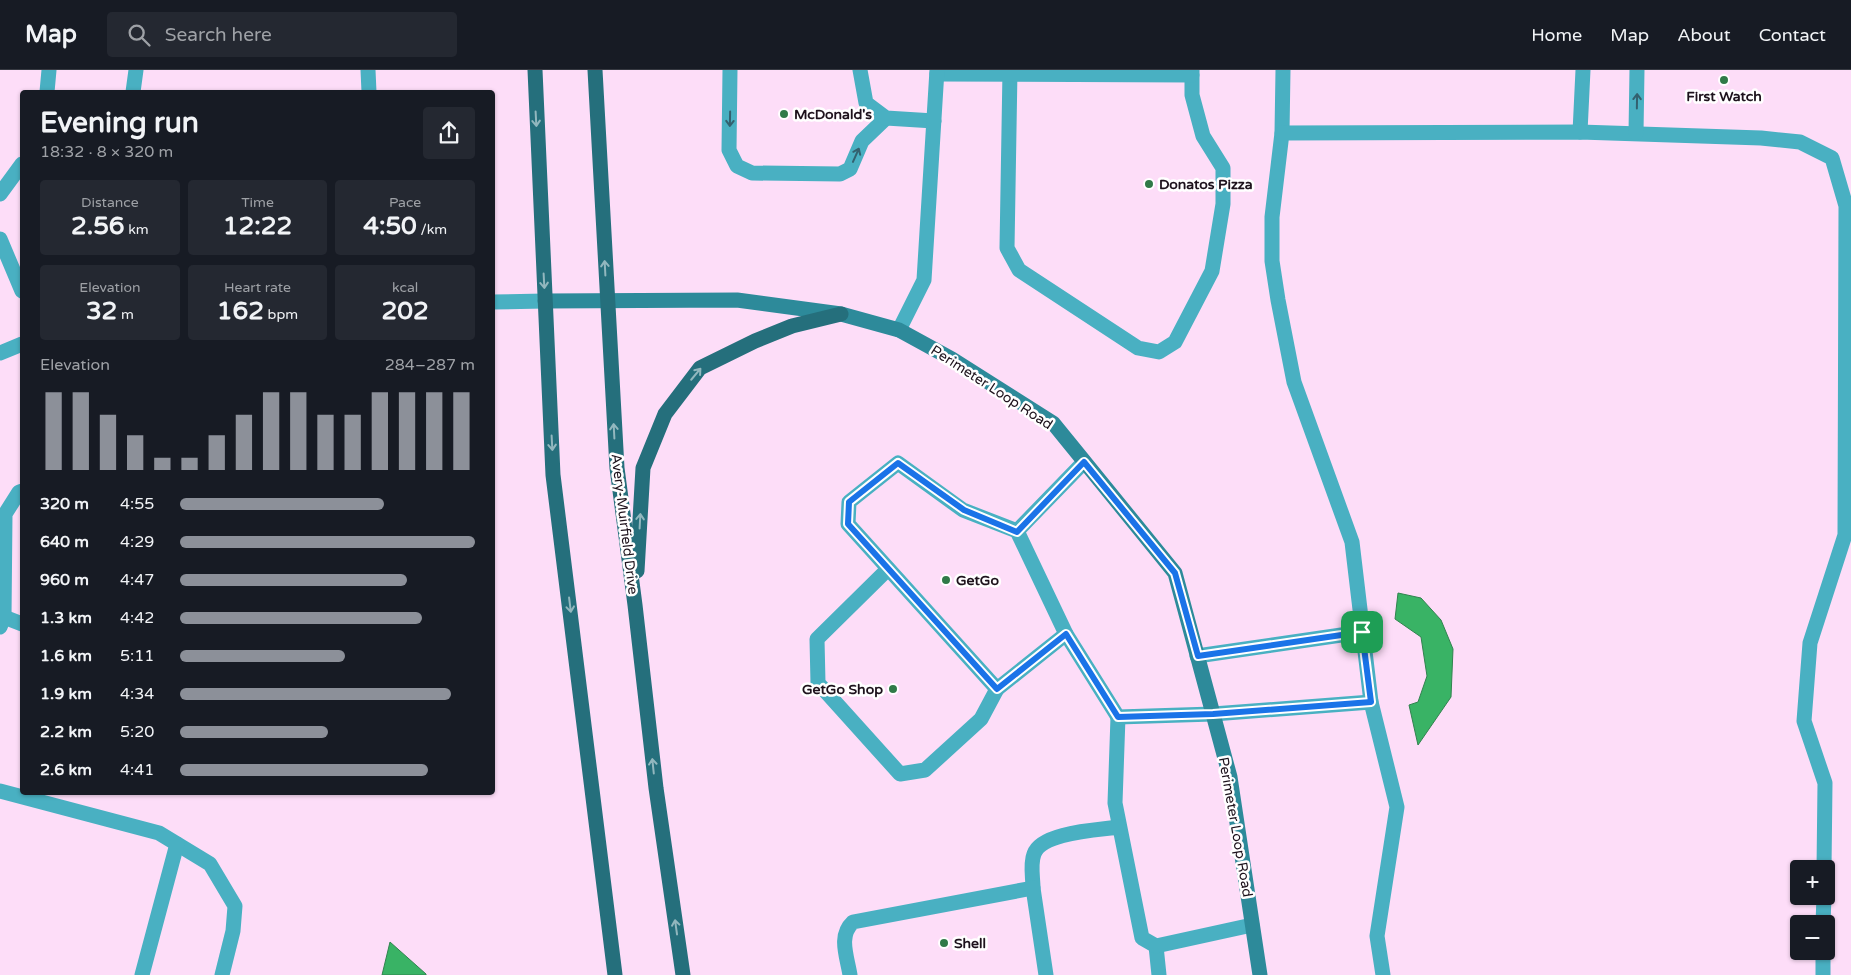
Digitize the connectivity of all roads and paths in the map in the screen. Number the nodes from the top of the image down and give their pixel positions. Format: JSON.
{"nodes":[{"id":1,"x":49,"y":70,"type":"edge"},
{"id":2,"x":136,"y":70,"type":"edge"},
{"id":3,"x":368,"y":70,"type":"edge"},
{"id":4,"x":534,"y":70,"type":"edge"},
{"id":5,"x":595,"y":70,"type":"edge"},
{"id":6,"x":730,"y":70,"type":"edge"},
{"id":7,"x":860,"y":70,"type":"edge"},
{"id":8,"x":1283,"y":70,"type":"edge"},
{"id":9,"x":1583,"y":70,"type":"edge"},
{"id":10,"x":1637,"y":70,"type":"edge"},
{"id":11,"x":937,"y":72,"type":"edge"},
{"id":12,"x":1009,"y":72,"type":"edge"},
{"id":13,"x":1192,"y":72,"type":"edge"},
{"id":14,"x":47,"y":90,"type":"edge"},
{"id":15,"x":133,"y":90,"type":"edge"},
{"id":16,"x":369,"y":90,"type":"edge"},
{"id":17,"x":886,"y":118,"type":"junction"},
{"id":18,"x":934,"y":121,"type":"junction"},
{"id":19,"x":1580,"y":132,"type":"junction"},
{"id":20,"x":1636,"y":132,"type":"junction"},
{"id":21,"x":1282,"y":133,"type":"junction"},
{"id":22,"x":20,"y":167,"type":"edge"},
{"id":23,"x":0,"y":194,"type":"edge"},
{"id":24,"x":0,"y":239,"type":"edge"},
{"id":25,"x":20,"y":286,"type":"edge"},
{"id":26,"x":607,"y":300,"type":"junction"},
{"id":27,"x":545,"y":301,"type":"junction"},
{"id":28,"x":495,"y":302,"type":"edge"},
{"id":29,"x":841,"y":314,"type":"junction"},
{"id":30,"x":898,"y":330,"type":"junction"},
{"id":31,"x":20,"y":345,"type":"edge"},
{"id":32,"x":0,"y":353,"type":"edge"},
{"id":33,"x":1084,"y":462,"type":"junction"},
{"id":34,"x":20,"y":492,"type":"edge"},
{"id":35,"x":1017,"y":532,"type":"junction"},
{"id":36,"x":888,"y":570,"type":"junction"},
{"id":37,"x":635,"y":605,"type":"junction"},
{"id":38,"x":2,"y":622,"type":"edge"},
{"id":39,"x":20,"y":624,"type":"edge"},
{"id":40,"x":1362,"y":632,"type":"junction"},
{"id":41,"x":1066,"y":634,"type":"junction"},
{"id":42,"x":1198,"y":656,"type":"junction"},
{"id":43,"x":997,"y":689,"type":"junction"},
{"id":44,"x":1371,"y":702,"type":"junction"},
{"id":45,"x":1213,"y":714,"type":"junction"},
{"id":46,"x":1118,"y":717,"type":"junction"},
{"id":47,"x":0,"y":791,"type":"edge"},
{"id":48,"x":1119,"y":827,"type":"junction"},
{"id":49,"x":177,"y":844,"type":"junction"},
{"id":50,"x":1824,"y":860,"type":"edge"},
{"id":51,"x":1033,"y":888,"type":"junction"},
{"id":52,"x":1252,"y":925,"type":"junction"},
{"id":53,"x":1156,"y":946,"type":"junction"},
{"id":54,"x":1823,"y":960,"type":"edge"},
{"id":55,"x":142,"y":975,"type":"edge"},
{"id":56,"x":222,"y":975,"type":"edge"},
{"id":57,"x":615,"y":975,"type":"edge"},
{"id":58,"x":683,"y":975,"type":"edge"},
{"id":59,"x":850,"y":975,"type":"edge"},
{"id":60,"x":1046,"y":975,"type":"edge"},
{"id":61,"x":1159,"y":975,"type":"edge"},
{"id":62,"x":1260,"y":975,"type":"edge"},
{"id":63,"x":1383,"y":975,"type":"edge"},
{"id":64,"x":1822,"y":975,"type":"edge"}],
"edges":[{"from":1,"to":14,"type":"street"},
{"from":2,"to":15,"type":"street"},
{"from":3,"to":16,"type":"street"},
{"from":4,"to":27,"type":"main road","one_way":true},
{"from":26,"to":5,"type":"main road","name":"Avery-Muirfield Drive","one_way":true},
{"from":6,"to":17,"type":"street","one_way":true},
{"from":7,"to":17,"type":"street"},
{"from":8,"to":21,"type":"street"},
{"from":9,"to":19,"type":"street"},
{"from":20,"to":10,"type":"street","one_way":true},
{"from":11,"to":12,"type":"street"},
{"from":11,"to":18,"type":"street"},
{"from":12,"to":13,"type":"street"},
{"from":12,"to":13,"type":"street"},
{"from":17,"to":18,"type":"street"},
{"from":18,"to":30,"type":"street"},
{"from":19,"to":20,"type":"street"},
{"from":19,"to":21,"type":"street"},
{"from":20,"to":50,"type":"street"},
{"from":21,"to":40,"type":"street"},
{"from":22,"to":23,"type":"street"},
{"from":24,"to":25,"type":"street"},
{"from":26,"to":27,"type":"street","name":"Perimeter Loop Road"},
{"from":26,"to":29,"type":"street","name":"Perimeter Loop Road"},
{"from":37,"to":26,"type":"main road","name":"Avery-Muirfield Drive","one_way":true},
{"from":27,"to":28,"type":"street"},
{"from":27,"to":57,"type":"main road","one_way":true},
{"from":29,"to":30,"type":"street","name":"Perimeter Loop Road"},
{"from":37,"to":29,"type":"main road","one_way":true},
{"from":30,"to":33,"type":"street","name":"Perimeter Loop Road"},
{"from":31,"to":32,"type":"street"},
{"from":33,"to":35,"type":"street"},
{"from":33,"to":42,"type":"street","name":"Perimeter Loop Road"},
{"from":34,"to":38,"type":"street"},
{"from":35,"to":36,"type":"street"},
{"from":35,"to":41,"type":"street"},
{"from":36,"to":43,"type":"street"},
{"from":36,"to":43,"type":"street"},
{"from":58,"to":37,"type":"main road","name":"Avery-Muirfield Drive","one_way":true},
{"from":38,"to":39,"type":"street"},
{"from":40,"to":42,"type":"street"},
{"from":40,"to":44,"type":"street"},
{"from":41,"to":43,"type":"street"},
{"from":41,"to":46,"type":"street"},
{"from":42,"to":45,"type":"street","name":"Perimeter Loop Road"},
{"from":44,"to":45,"type":"street"},
{"from":44,"to":63,"type":"street"},
{"from":45,"to":46,"type":"street"},
{"from":45,"to":52,"type":"street","name":"Perimeter Loop Road"},
{"from":46,"to":48,"type":"street"},
{"from":47,"to":49,"type":"street"},
{"from":48,"to":51,"type":"street"},
{"from":48,"to":53,"type":"street"},
{"from":49,"to":55,"type":"street"},
{"from":49,"to":56,"type":"street"},
{"from":51,"to":59,"type":"street"},
{"from":51,"to":60,"type":"street"},
{"from":52,"to":53,"type":"street"},
{"from":52,"to":62,"type":"street","name":"Perimeter Loop Road"},
{"from":53,"to":61,"type":"street"},
{"from":54,"to":64,"type":"street"}]}
